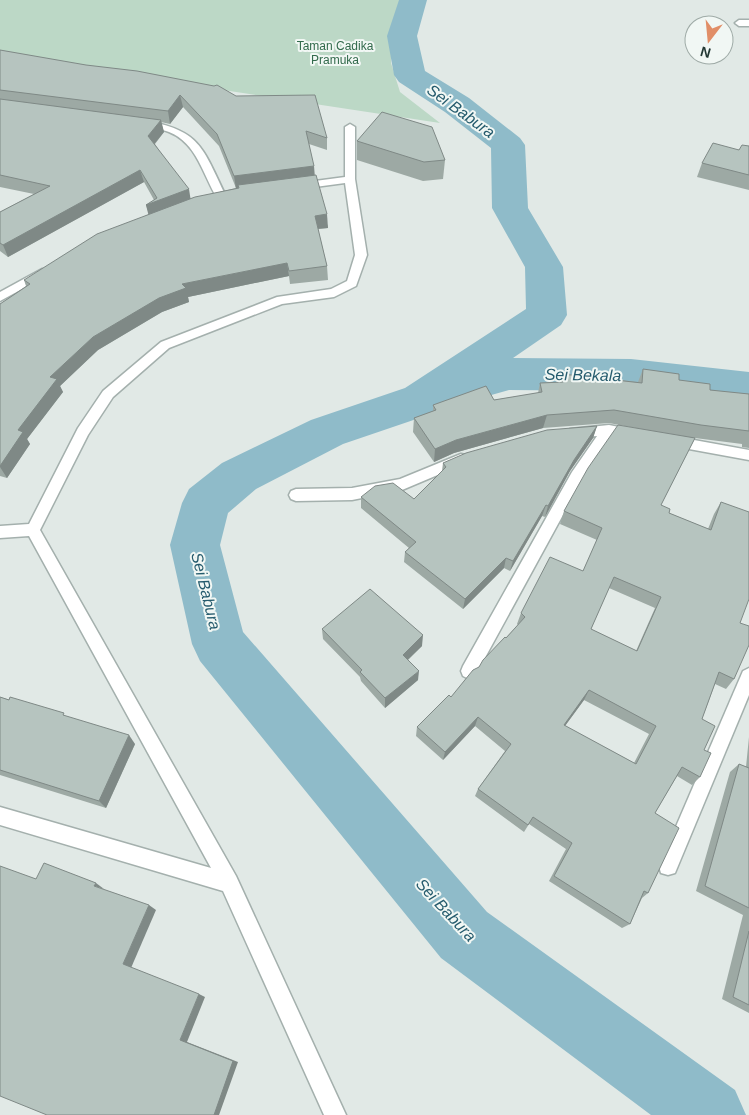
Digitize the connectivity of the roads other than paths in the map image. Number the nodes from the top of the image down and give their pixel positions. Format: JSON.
{"nodes":[{"id":1,"x":739,"y":23,"type":"dead end"},
{"id":2,"x":749,"y":23,"type":"edge"},
{"id":3,"x":132,"y":122,"type":"edge"},
{"id":4,"x":350,"y":128,"type":"dead end"},
{"id":5,"x":350,"y":179,"type":"junction"},
{"id":6,"x":290,"y":187,"type":"edge"},
{"id":7,"x":222,"y":196,"type":"edge"},
{"id":8,"x":53,"y":266,"type":"edge"},
{"id":9,"x":0,"y":297,"type":"edge"},
{"id":10,"x":609,"y":430,"type":"junction"},
{"id":11,"x":563,"y":434,"type":"edge"},
{"id":12,"x":479,"y":454,"type":"edge"},
{"id":13,"x":749,"y":455,"type":"edge"},
{"id":14,"x":296,"y":495,"type":"dead end"},
{"id":15,"x":33,"y":530,"type":"junction"},
{"id":16,"x":0,"y":532,"type":"edge"},
{"id":17,"x":469,"y":671,"type":"edge"},
{"id":18,"x":749,"y":676,"type":"edge"},
{"id":19,"x":0,"y":816,"type":"edge"},
{"id":20,"x":668,"y":866,"type":"edge"},
{"id":21,"x":229,"y":883,"type":"junction"},
{"id":22,"x":335,"y":1115,"type":"edge"}],
"edges":[{"from":1,"to":2,"type":"street"},
{"from":3,"to":7,"type":"street"},
{"from":4,"to":5,"type":"street"},
{"from":5,"to":6,"type":"street"},
{"from":5,"to":15,"type":"street"},
{"from":8,"to":9,"type":"street"},
{"from":10,"to":11,"type":"street"},
{"from":10,"to":13,"type":"street"},
{"from":10,"to":17,"type":"street"},
{"from":12,"to":14,"type":"street"},
{"from":15,"to":16,"type":"street"},
{"from":15,"to":21,"type":"street"},
{"from":18,"to":20,"type":"street"},
{"from":19,"to":21,"type":"street"},
{"from":21,"to":22,"type":"street"}]}
